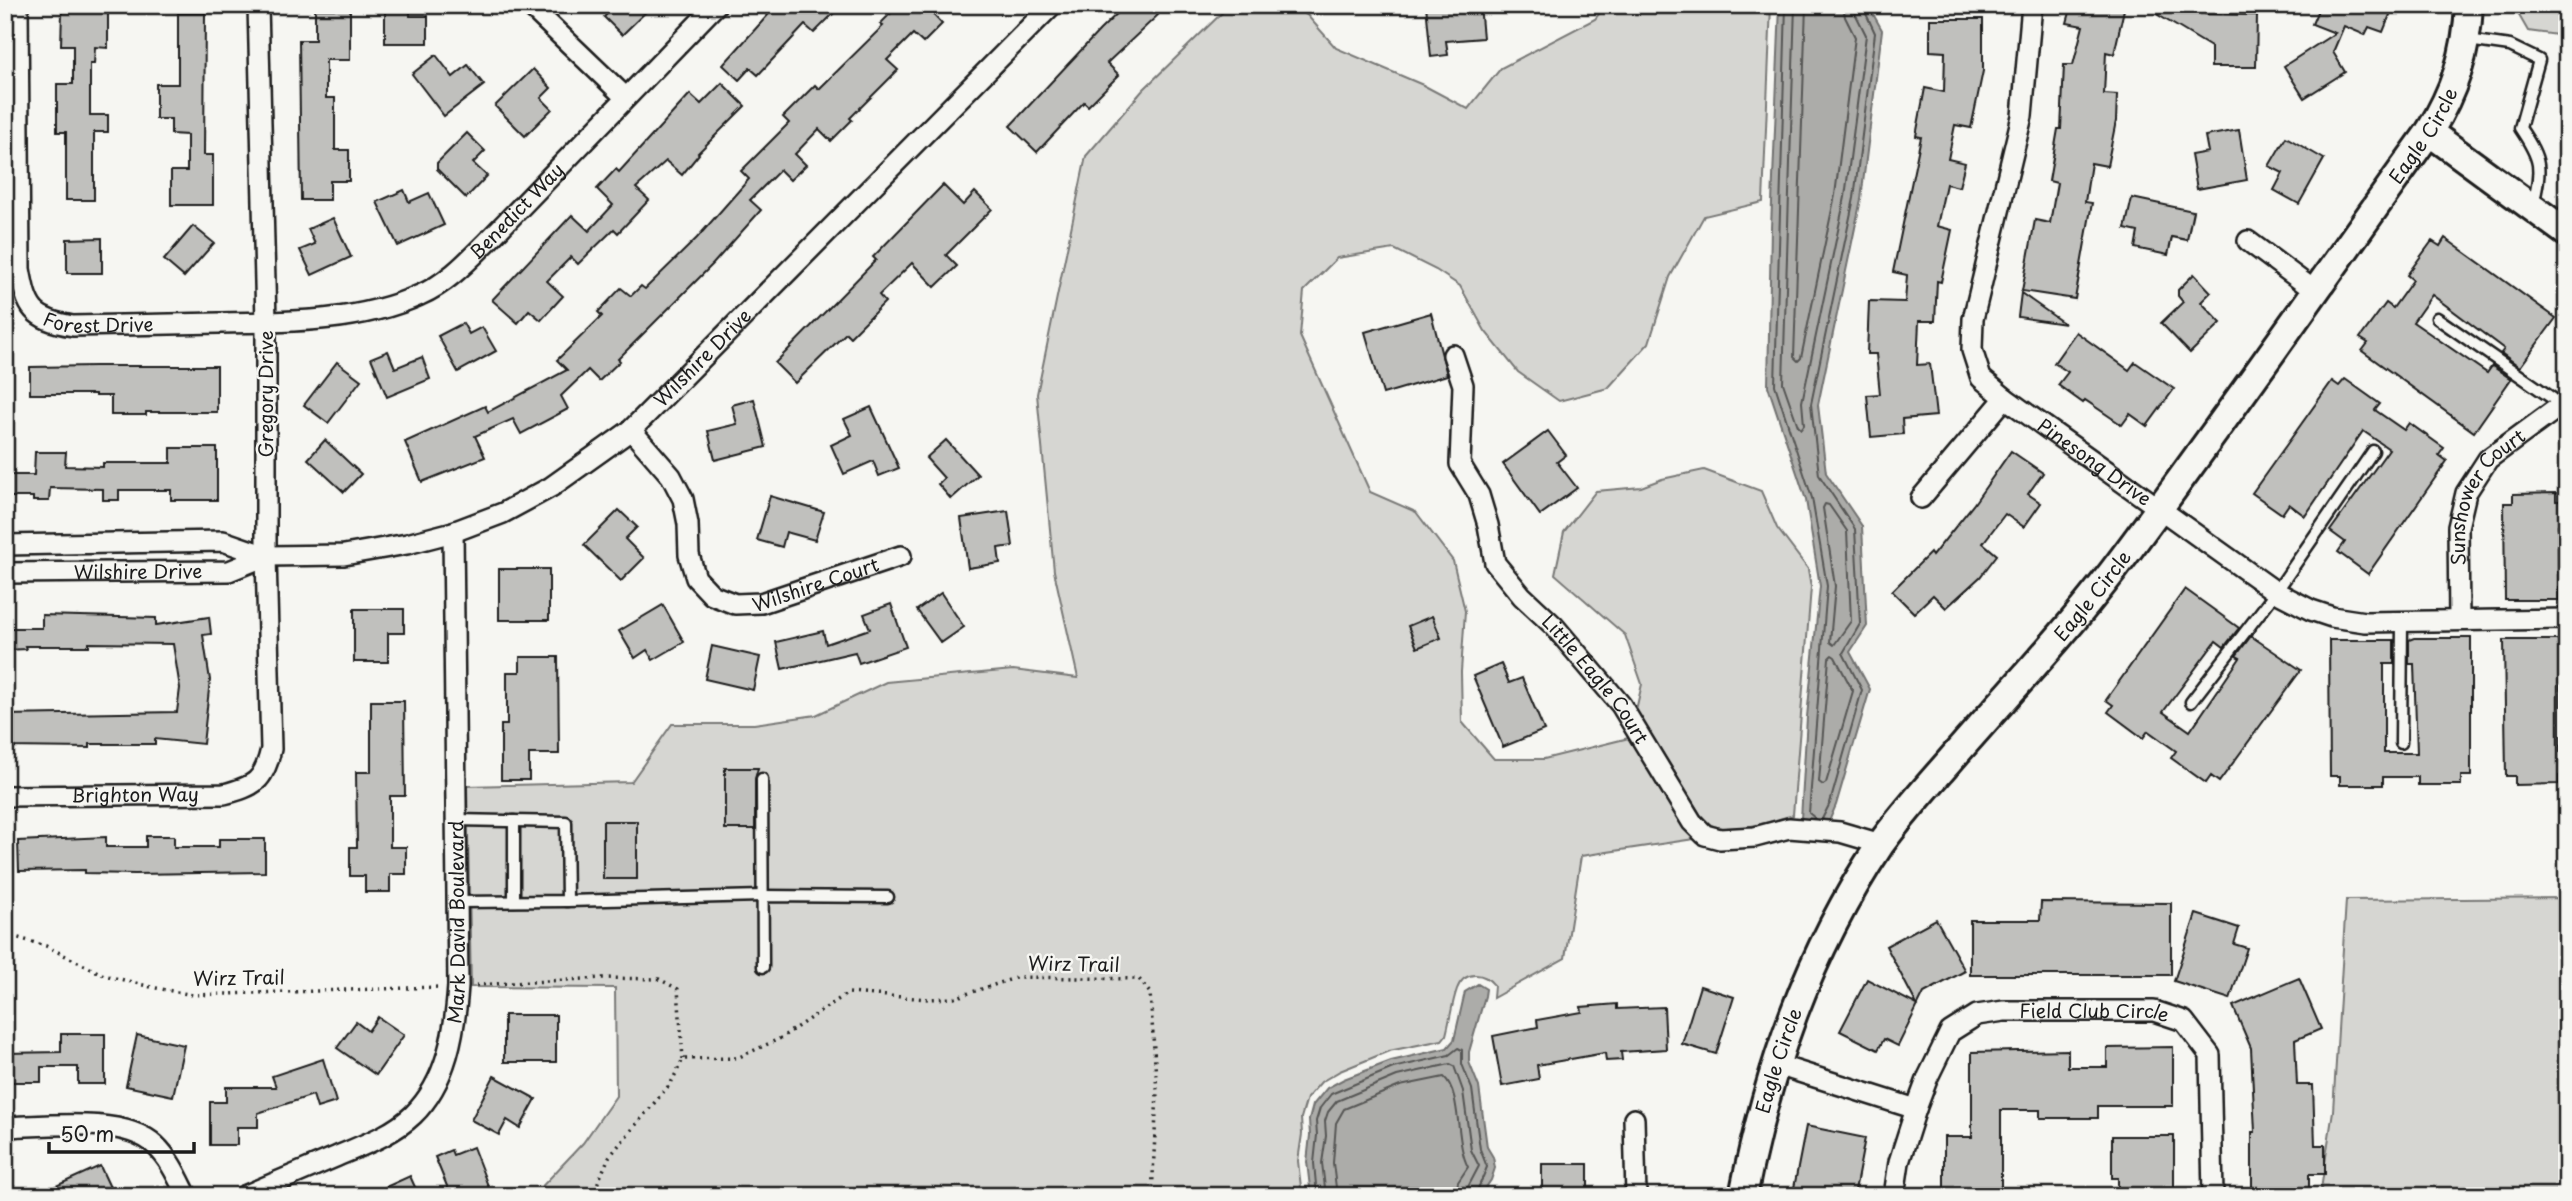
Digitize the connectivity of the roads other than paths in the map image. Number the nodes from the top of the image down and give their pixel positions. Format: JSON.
{"nodes":[{"id":1,"x":18,"y":5,"type":"edge"},
{"id":2,"x":258,"y":5,"type":"edge"},
{"id":3,"x":530,"y":5,"type":"edge"},
{"id":4,"x":716,"y":5,"type":"edge"},
{"id":5,"x":1052,"y":5,"type":"edge"},
{"id":6,"x":2032,"y":5,"type":"edge"},
{"id":7,"x":2469,"y":5,"type":"edge"},
{"id":8,"x":2466,"y":40,"type":"junction"},
{"id":9,"x":625,"y":97,"type":"junction"},
{"id":10,"x":2429,"y":132,"type":"junction"},
{"id":11,"x":2533,"y":207,"type":"junction"},
{"id":12,"x":2567,"y":233,"type":"edge"},
{"id":13,"x":2248,"y":240,"type":"dead end"},
{"id":14,"x":2315,"y":291,"type":"junction"},
{"id":15,"x":2437,"y":318,"type":"dead end"},
{"id":16,"x":265,"y":323,"type":"junction"},
{"id":17,"x":1453,"y":355,"type":"dead end"},
{"id":18,"x":2005,"y":398,"type":"junction"},
{"id":19,"x":2564,"y":403,"type":"edge"},
{"id":20,"x":631,"y":430,"type":"junction"},
{"id":21,"x":2373,"y":451,"type":"dead end"},
{"id":22,"x":1921,"y":498,"type":"dead end"},
{"id":23,"x":2158,"y":508,"type":"junction"},
{"id":24,"x":453,"y":532,"type":"junction"},
{"id":25,"x":5,"y":545,"type":"edge"},
{"id":26,"x":266,"y":556,"type":"junction"},
{"id":27,"x":901,"y":556,"type":"dead end"},
{"id":28,"x":5,"y":573,"type":"edge"},
{"id":29,"x":2276,"y":592,"type":"junction"},
{"id":30,"x":2567,"y":619,"type":"edge"},
{"id":31,"x":2459,"y":620,"type":"junction"},
{"id":32,"x":2402,"y":621,"type":"junction"},
{"id":33,"x":2191,"y":702,"type":"dead end"},
{"id":34,"x":2401,"y":743,"type":"dead end"},
{"id":35,"x":762,"y":779,"type":"dead end"},
{"id":36,"x":260,"y":780,"type":"joint"},
{"id":37,"x":5,"y":796,"type":"edge"},
{"id":38,"x":456,"y":820,"type":"junction"},
{"id":39,"x":514,"y":821,"type":"junction"},
{"id":40,"x":1881,"y":844,"type":"junction"},
{"id":41,"x":762,"y":896,"type":"junction"},
{"id":42,"x":888,"y":897,"type":"dead end"},
{"id":43,"x":514,"y":901,"type":"junction"},
{"id":44,"x":567,"y":901,"type":"junction"},
{"id":45,"x":457,"y":902,"type":"junction"},
{"id":46,"x":763,"y":967,"type":"dead end"},
{"id":47,"x":1774,"y":1064,"type":"junction"},
{"id":48,"x":1916,"y":1109,"type":"junction"},
{"id":49,"x":1634,"y":1119,"type":"dead end"},
{"id":50,"x":5,"y":1127,"type":"edge"},
{"id":51,"x":187,"y":1196,"type":"edge"},
{"id":52,"x":244,"y":1196,"type":"edge"},
{"id":53,"x":1636,"y":1196,"type":"edge"},
{"id":54,"x":1743,"y":1196,"type":"edge"},
{"id":55,"x":1894,"y":1196,"type":"edge"},
{"id":56,"x":2213,"y":1196,"type":"edge"}],
"edges":[{"from":1,"to":16,"type":"street","name":"Forest Drive"},
{"from":2,"to":16,"type":"street","name":"Gregory Drive"},
{"from":3,"to":9,"type":"street"},
{"from":4,"to":9,"type":"street","name":"Benedict Way"},
{"from":5,"to":20,"type":"street","name":"Wilshire Drive"},
{"from":6,"to":18,"type":"street","name":"Pinesong Drive"},
{"from":7,"to":8,"type":"street","name":"Eagle Circle"},
{"from":8,"to":10,"type":"street","name":"Eagle Circle"},
{"from":8,"to":11,"type":"lane"},
{"from":9,"to":16,"type":"street","name":"Benedict Way"},
{"from":10,"to":11,"type":"street"},
{"from":10,"to":14,"type":"street","name":"Eagle Circle"},
{"from":11,"to":12,"type":"street"},
{"from":13,"to":14,"type":"street"},
{"from":14,"to":23,"type":"street","name":"Eagle Circle"},
{"from":15,"to":19,"type":"lane"},
{"from":16,"to":26,"type":"street","name":"Gregory Drive"},
{"from":17,"to":40,"type":"street","name":"Little Eagle Court"},
{"from":18,"to":22,"type":"street"},
{"from":18,"to":23,"type":"street","name":"Pinesong Drive"},
{"from":19,"to":31,"type":"street","name":"Sunshower Court"},
{"from":20,"to":24,"type":"street","name":"Wilshire Drive"},
{"from":20,"to":27,"type":"street","name":"Wilshire Court"},
{"from":21,"to":29,"type":"lane"},
{"from":23,"to":29,"type":"street","name":"Pinesong Drive"},
{"from":23,"to":40,"type":"street","name":"Eagle Circle"},
{"from":24,"to":26,"type":"street","name":"Wilshire Drive"},
{"from":24,"to":38,"type":"street","name":"Mark David Boulevard"},
{"from":25,"to":26,"type":"street","name":"Wilshire Drive"},
{"from":26,"to":28,"type":"street","name":"Wilshire Drive"},
{"from":26,"to":36,"type":"street","name":"Gregory Drive"},
{"from":29,"to":32,"type":"street","name":"Pinesong Drive"},
{"from":29,"to":33,"type":"lane"},
{"from":30,"to":31,"type":"street","name":"Pinesong Drive"},
{"from":31,"to":32,"type":"street","name":"Pinesong Drive"},
{"from":32,"to":34,"type":"lane"},
{"from":35,"to":41,"type":"lane"},
{"from":36,"to":37,"type":"street","name":"Brighton Way"},
{"from":38,"to":39,"type":"lane"},
{"from":38,"to":45,"type":"street","name":"Mark David Boulevard"},
{"from":39,"to":43,"type":"lane"},
{"from":39,"to":44,"type":"lane"},
{"from":40,"to":47,"type":"street","name":"Eagle Circle"},
{"from":41,"to":42,"type":"lane"},
{"from":41,"to":44,"type":"lane"},
{"from":41,"to":46,"type":"lane"},
{"from":43,"to":44,"type":"lane"},
{"from":43,"to":45,"type":"lane"},
{"from":45,"to":52,"type":"street","name":"Mark David Boulevard"},
{"from":47,"to":48,"type":"street"},
{"from":47,"to":54,"type":"street","name":"Eagle Circle"},
{"from":48,"to":55,"type":"street","name":"Field Club Circle"},
{"from":48,"to":56,"type":"street","name":"Field Club Circle"},
{"from":49,"to":53,"type":"street"},
{"from":50,"to":51,"type":"street"}]}
